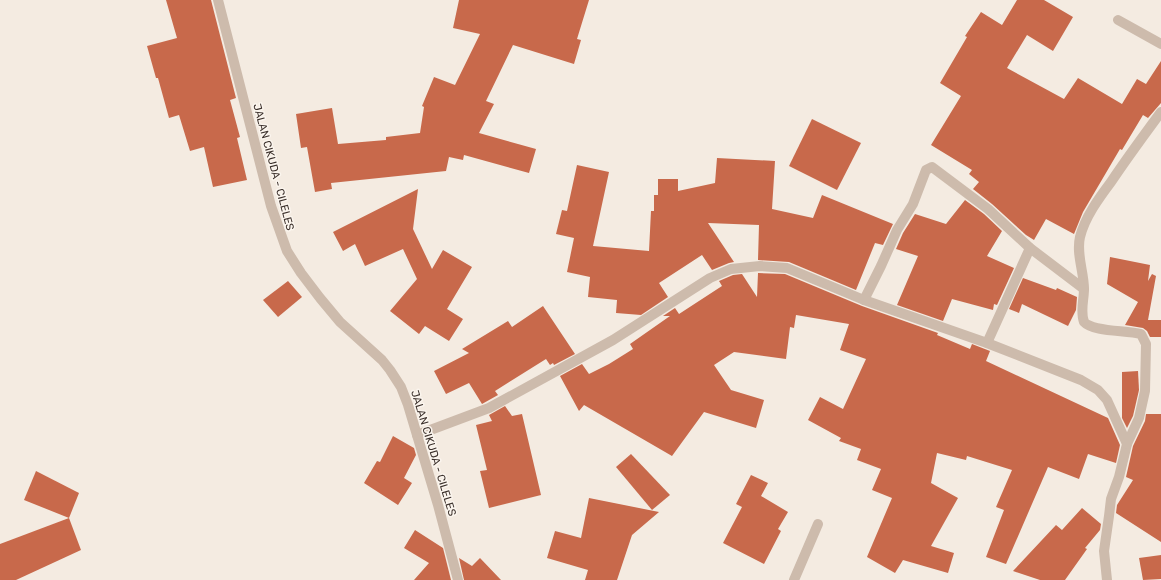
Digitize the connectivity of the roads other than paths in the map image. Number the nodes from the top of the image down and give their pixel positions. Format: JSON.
{"nodes":[{"id":1,"x":218,"y":0,"type":"edge"},
{"id":2,"x":1118,"y":20,"type":"dead end"},
{"id":3,"x":1161,"y":44,"type":"edge"},
{"id":4,"x":1161,"y":112,"type":"edge"},
{"id":5,"x":1030,"y":248,"type":"junction"},
{"id":6,"x":1084,"y":289,"type":"junction"},
{"id":7,"x":864,"y":300,"type":"junction"},
{"id":8,"x":987,"y":343,"type":"junction"},
{"id":9,"x":417,"y":435,"type":"junction"},
{"id":10,"x":1127,"y":444,"type":"junction"},
{"id":11,"x":818,"y":524,"type":"dead end"},
{"id":12,"x":458,"y":580,"type":"edge"},
{"id":13,"x":794,"y":580,"type":"edge"},
{"id":14,"x":1107,"y":580,"type":"edge"}],
"edges":[{"from":1,"to":9,"type":"street","name":"JALAN CIKUDA - CILELES"},
{"from":2,"to":3,"type":"street"},
{"from":4,"to":6,"type":"street"},
{"from":5,"to":6,"type":"street"},
{"from":5,"to":7,"type":"street"},
{"from":5,"to":8,"type":"street"},
{"from":6,"to":10,"type":"street"},
{"from":7,"to":8,"type":"street"},
{"from":7,"to":9,"type":"street"},
{"from":8,"to":10,"type":"street"},
{"from":9,"to":12,"type":"street","name":"JALAN CIKUDA - CILELES"},
{"from":10,"to":14,"type":"street"},
{"from":11,"to":13,"type":"street"}]}
